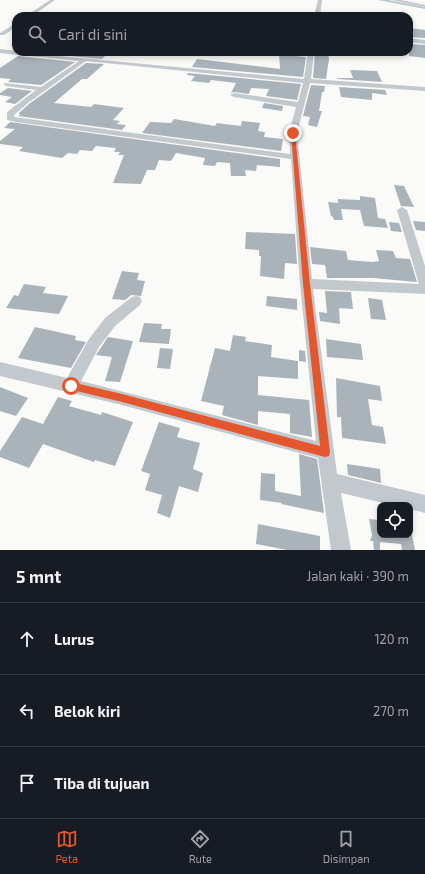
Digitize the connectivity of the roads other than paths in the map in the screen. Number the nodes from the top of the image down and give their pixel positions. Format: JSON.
{"nodes":[{"id":1,"x":53,"y":0,"type":"edge"},
{"id":2,"x":320,"y":0,"type":"edge"},
{"id":3,"x":394,"y":0,"type":"edge"},
{"id":4,"x":425,"y":6,"type":"edge"},
{"id":5,"x":35,"y":12,"type":"edge"},
{"id":6,"x":318,"y":12,"type":"edge"},
{"id":7,"x":12,"y":28,"type":"edge"},
{"id":8,"x":12,"y":34,"type":"edge"},
{"id":9,"x":1,"y":35,"type":"edge"},
{"id":10,"x":413,"y":40,"type":"edge"},
{"id":11,"x":425,"y":42,"type":"edge"},
{"id":12,"x":0,"y":51,"type":"edge"},
{"id":13,"x":12,"y":52,"type":"edge"},
{"id":14,"x":63,"y":56,"type":"edge"},
{"id":15,"x":310,"y":56,"type":"edge"},
{"id":16,"x":84,"y":60,"type":"junction"},
{"id":17,"x":307,"y":81,"type":"junction"},
{"id":18,"x":6,"y":84,"type":"dead end"},
{"id":19,"x":44,"y":89,"type":"junction"},
{"id":20,"x":425,"y":89,"type":"edge"},
{"id":21,"x":234,"y":95,"type":"dead end"},
{"id":22,"x":300,"y":105,"type":"junction"},
{"id":23,"x":294,"y":157,"type":"junction"},
{"id":24,"x":402,"y":210,"type":"dead end"},
{"id":25,"x":306,"y":284,"type":"junction"},
{"id":26,"x":425,"y":286,"type":"edge"},
{"id":27,"x":425,"y":289,"type":"edge"},
{"id":28,"x":136,"y":301,"type":"dead end"},
{"id":29,"x":0,"y":369,"type":"edge"},
{"id":30,"x":71,"y":386,"type":"junction"},
{"id":31,"x":325,"y":452,"type":"junction"},
{"id":32,"x":329,"y":481,"type":"junction"},
{"id":33,"x":425,"y":504,"type":"edge"},
{"id":34,"x":341,"y":550,"type":"edge"}],
"edges":[{"from":1,"to":5,"type":"street"},
{"from":2,"to":6,"type":"street"},
{"from":3,"to":4,"type":"street"},
{"from":7,"to":9,"type":"street"},
{"from":8,"to":9,"type":"street"},
{"from":10,"to":11,"type":"street"},
{"from":12,"to":13,"type":"street"},
{"from":14,"to":16,"type":"street"},
{"from":15,"to":17,"type":"street"},
{"from":16,"to":17,"type":"street"},
{"from":16,"to":19,"type":"street"},
{"from":17,"to":20,"type":"street"},
{"from":17,"to":22,"type":"street"},
{"from":18,"to":19,"type":"street"},
{"from":19,"to":23,"type":"street"},
{"from":21,"to":22,"type":"street"},
{"from":22,"to":23,"type":"street"},
{"from":23,"to":25,"type":"street"},
{"from":24,"to":26,"type":"street"},
{"from":25,"to":27,"type":"street"},
{"from":25,"to":31,"type":"street"},
{"from":28,"to":30,"type":"street"},
{"from":29,"to":30,"type":"street"},
{"from":30,"to":31,"type":"street"},
{"from":31,"to":32,"type":"street"},
{"from":32,"to":33,"type":"street"},
{"from":32,"to":34,"type":"street"}]}
